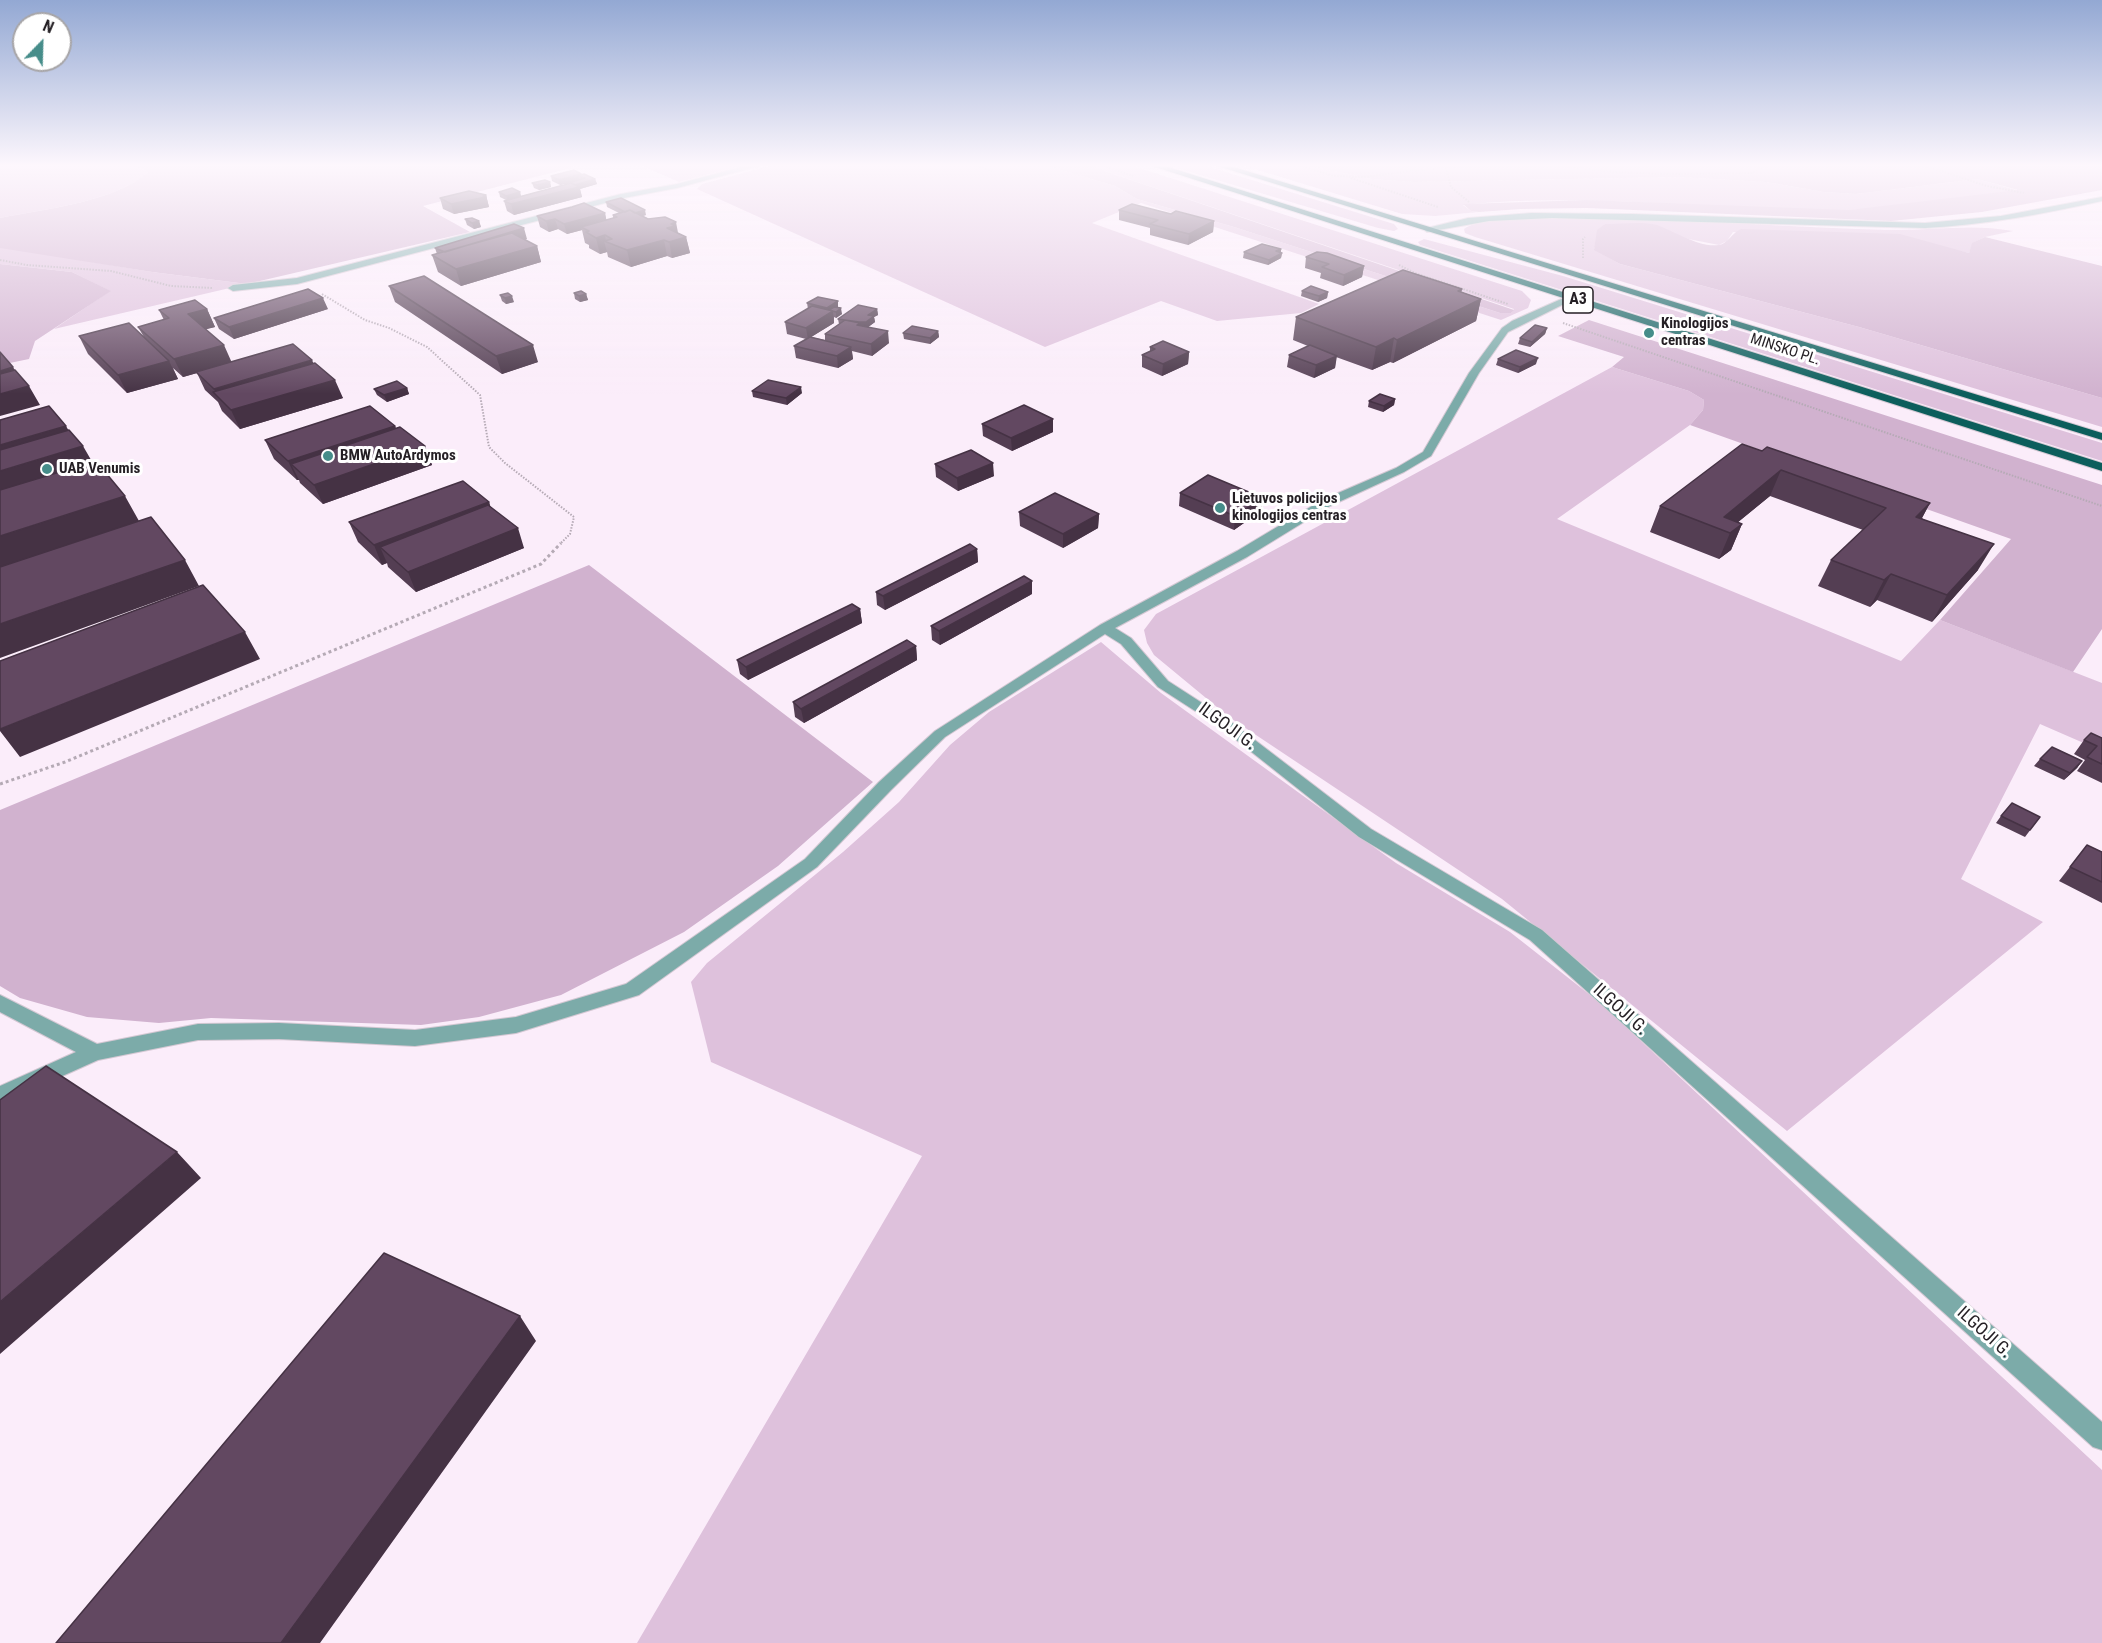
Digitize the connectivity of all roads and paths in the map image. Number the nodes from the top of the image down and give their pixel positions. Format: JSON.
{"nodes":[{"id":1,"x":452,"y":241,"type":"edge"},
{"id":2,"x":1388,"y":241,"type":"edge"},
{"id":3,"x":1462,"y":241,"type":"edge"},
{"id":4,"x":1583,"y":241,"type":"edge"},
{"id":5,"x":1583,"y":258,"type":"dead end"},
{"id":6,"x":0,"y":261,"type":"edge"},
{"id":7,"x":297,"y":281,"type":"junction"},
{"id":8,"x":234,"y":288,"type":"joint"},
{"id":9,"x":1571,"y":298,"type":"junction"},
{"id":10,"x":1536,"y":314,"type":"junction"},
{"id":11,"x":2102,"y":437,"type":"edge"},
{"id":12,"x":2102,"y":467,"type":"edge"},
{"id":13,"x":2102,"y":506,"type":"edge"},
{"id":14,"x":1105,"y":628,"type":"junction"},
{"id":15,"x":0,"y":784,"type":"edge"},
{"id":16,"x":0,"y":1003,"type":"edge"},
{"id":17,"x":95,"y":1052,"type":"junction"},
{"id":18,"x":0,"y":1095,"type":"edge"},
{"id":19,"x":2102,"y":1438,"type":"edge"}],
"edges":[{"from":1,"to":7,"type":"street"},
{"from":2,"to":9,"type":"highway","name":"MINSKO PL.","number":"A3"},
{"from":3,"to":11,"type":"highway","name":"MINSKO PL.","number":"A3"},
{"from":4,"to":5,"type":"path"},
{"from":6,"to":8,"type":"path"},
{"from":7,"to":8,"type":"street"},
{"from":7,"to":15,"type":"path"},
{"from":9,"to":10,"type":"street"},
{"from":9,"to":12,"type":"highway","name":"MINSKO PL.","number":"A3"},
{"from":10,"to":13,"type":"path"},
{"from":10,"to":14,"type":"street"},
{"from":14,"to":17,"type":"street"},
{"from":14,"to":19,"type":"street","name":"ILGOJI G."},
{"from":16,"to":17,"type":"street"},
{"from":17,"to":18,"type":"street"}]}
